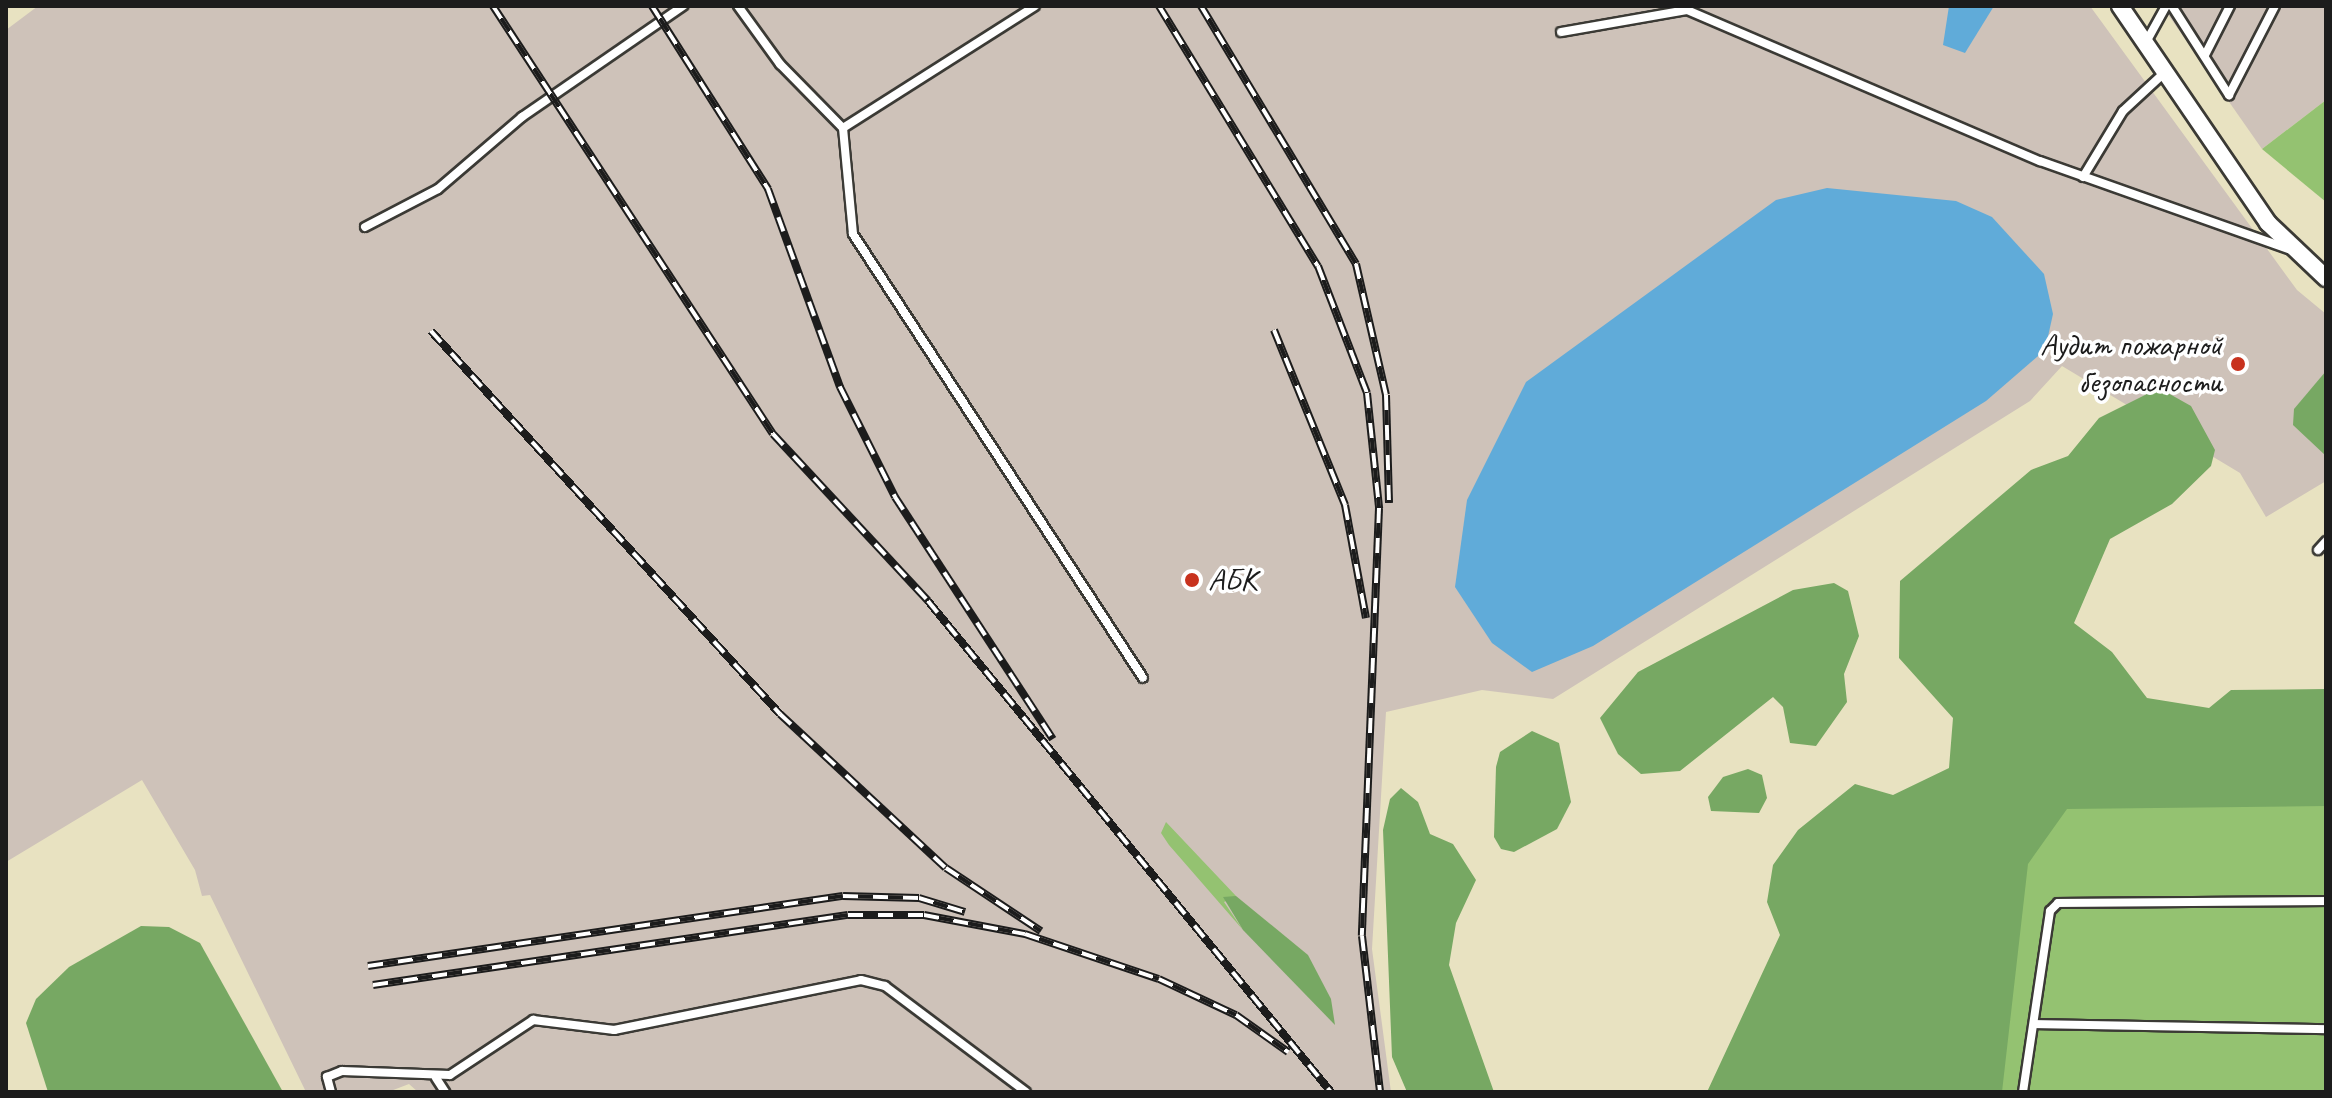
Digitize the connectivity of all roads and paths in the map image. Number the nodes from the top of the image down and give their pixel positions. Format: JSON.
{"nodes":[{"id":1,"x":683,"y":6,"type":"edge"},
{"id":2,"x":738,"y":6,"type":"edge"},
{"id":3,"x":1035,"y":6,"type":"edge"},
{"id":4,"x":2120,"y":6,"type":"edge"},
{"id":5,"x":2166,"y":6,"type":"edge"},
{"id":6,"x":2172,"y":6,"type":"edge"},
{"id":7,"x":2230,"y":6,"type":"edge"},
{"id":8,"x":2275,"y":6,"type":"edge"},
{"id":9,"x":1686,"y":8,"type":"edge"},
{"id":10,"x":1561,"y":32,"type":"dead end"},
{"id":11,"x":2144,"y":46,"type":"junction"},
{"id":12,"x":2205,"y":55,"type":"junction"},
{"id":13,"x":2162,"y":75,"type":"junction"},
{"id":14,"x":843,"y":128,"type":"junction"},
{"id":15,"x":2083,"y":177,"type":"junction"},
{"id":16,"x":365,"y":227,"type":"dead end"},
{"id":17,"x":2291,"y":250,"type":"junction"},
{"id":18,"x":2326,"y":278,"type":"edge"},
{"id":19,"x":2326,"y":541,"type":"edge"},
{"id":20,"x":2318,"y":550,"type":"dead end"},
{"id":21,"x":1143,"y":678,"type":"dead end"},
{"id":22,"x":2326,"y":901,"type":"edge"},
{"id":23,"x":2035,"y":1024,"type":"junction"},
{"id":24,"x":2326,"y":1029,"type":"edge"},
{"id":25,"x":436,"y":1078,"type":"junction"},
{"id":26,"x":331,"y":1092,"type":"edge"},
{"id":27,"x":445,"y":1092,"type":"edge"},
{"id":28,"x":1026,"y":1092,"type":"edge"},
{"id":29,"x":2023,"y":1092,"type":"edge"}],
"edges":[{"from":1,"to":16,"type":"lane"},
{"from":2,"to":14,"type":"lane"},
{"from":3,"to":14,"type":"lane"},
{"from":4,"to":11,"type":"street"},
{"from":5,"to":11,"type":"lane"},
{"from":6,"to":12,"type":"lane"},
{"from":7,"to":12,"type":"lane"},
{"from":8,"to":12,"type":"lane"},
{"from":9,"to":10,"type":"lane"},
{"from":9,"to":15,"type":"lane"},
{"from":11,"to":13,"type":"street"},
{"from":13,"to":15,"type":"lane"},
{"from":13,"to":17,"type":"street"},
{"from":14,"to":21,"type":"lane"},
{"from":15,"to":17,"type":"lane"},
{"from":17,"to":18,"type":"street"},
{"from":19,"to":20,"type":"lane"},
{"from":22,"to":23,"type":"lane"},
{"from":23,"to":24,"type":"lane"},
{"from":23,"to":29,"type":"lane"},
{"from":25,"to":26,"type":"lane"},
{"from":25,"to":27,"type":"lane"},
{"from":25,"to":28,"type":"lane"}]}
